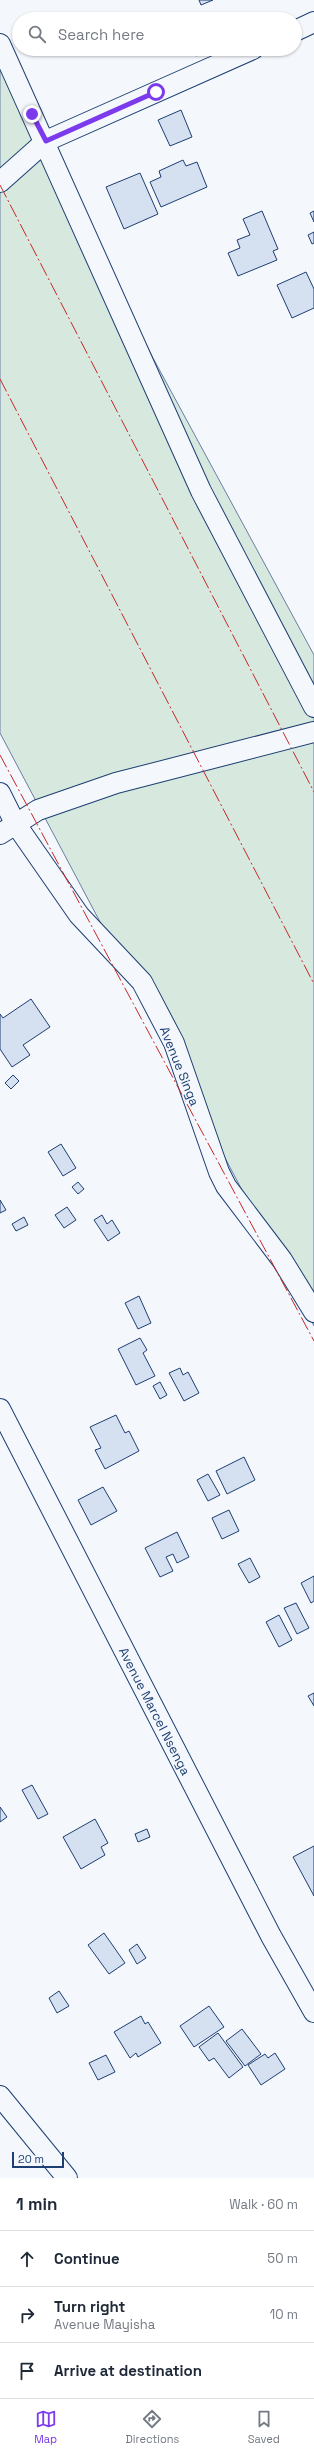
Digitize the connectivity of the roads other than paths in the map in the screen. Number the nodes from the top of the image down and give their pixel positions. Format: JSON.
{"nodes":[{"id":1,"x":314,"y":22,"type":"edge"},
{"id":2,"x":302,"y":28,"type":"edge"},
{"id":3,"x":0,"y":44,"type":"edge"},
{"id":4,"x":238,"y":56,"type":"edge"},
{"id":5,"x":46,"y":141,"type":"junction"},
{"id":6,"x":0,"y":182,"type":"edge"},
{"id":7,"x":314,"y":707,"type":"edge"},
{"id":8,"x":314,"y":732,"type":"edge"},
{"id":9,"x":0,"y":793,"type":"edge"},
{"id":10,"x":8,"y":828,"type":"edge"},
{"id":11,"x":314,"y":1312,"type":"edge"},
{"id":12,"x":0,"y":1409,"type":"edge"},
{"id":13,"x":314,"y":2012,"type":"edge"},
{"id":14,"x":0,"y":2096,"type":"edge"},
{"id":15,"x":67,"y":2178,"type":"edge"}],
"edges":[{"from":1,"to":2,"type":"street"},
{"from":3,"to":5,"type":"street"},
{"from":4,"to":5,"type":"street"},
{"from":5,"to":6,"type":"street"},
{"from":5,"to":7,"type":"street"},
{"from":8,"to":10,"type":"street"},
{"from":9,"to":10,"type":"street","name":"Avenue Singa"},
{"from":10,"to":11,"type":"street","name":"Avenue Singa"},
{"from":12,"to":13,"type":"street","name":"Avenue Marcel Nsenga"},
{"from":14,"to":15,"type":"street"}]}
